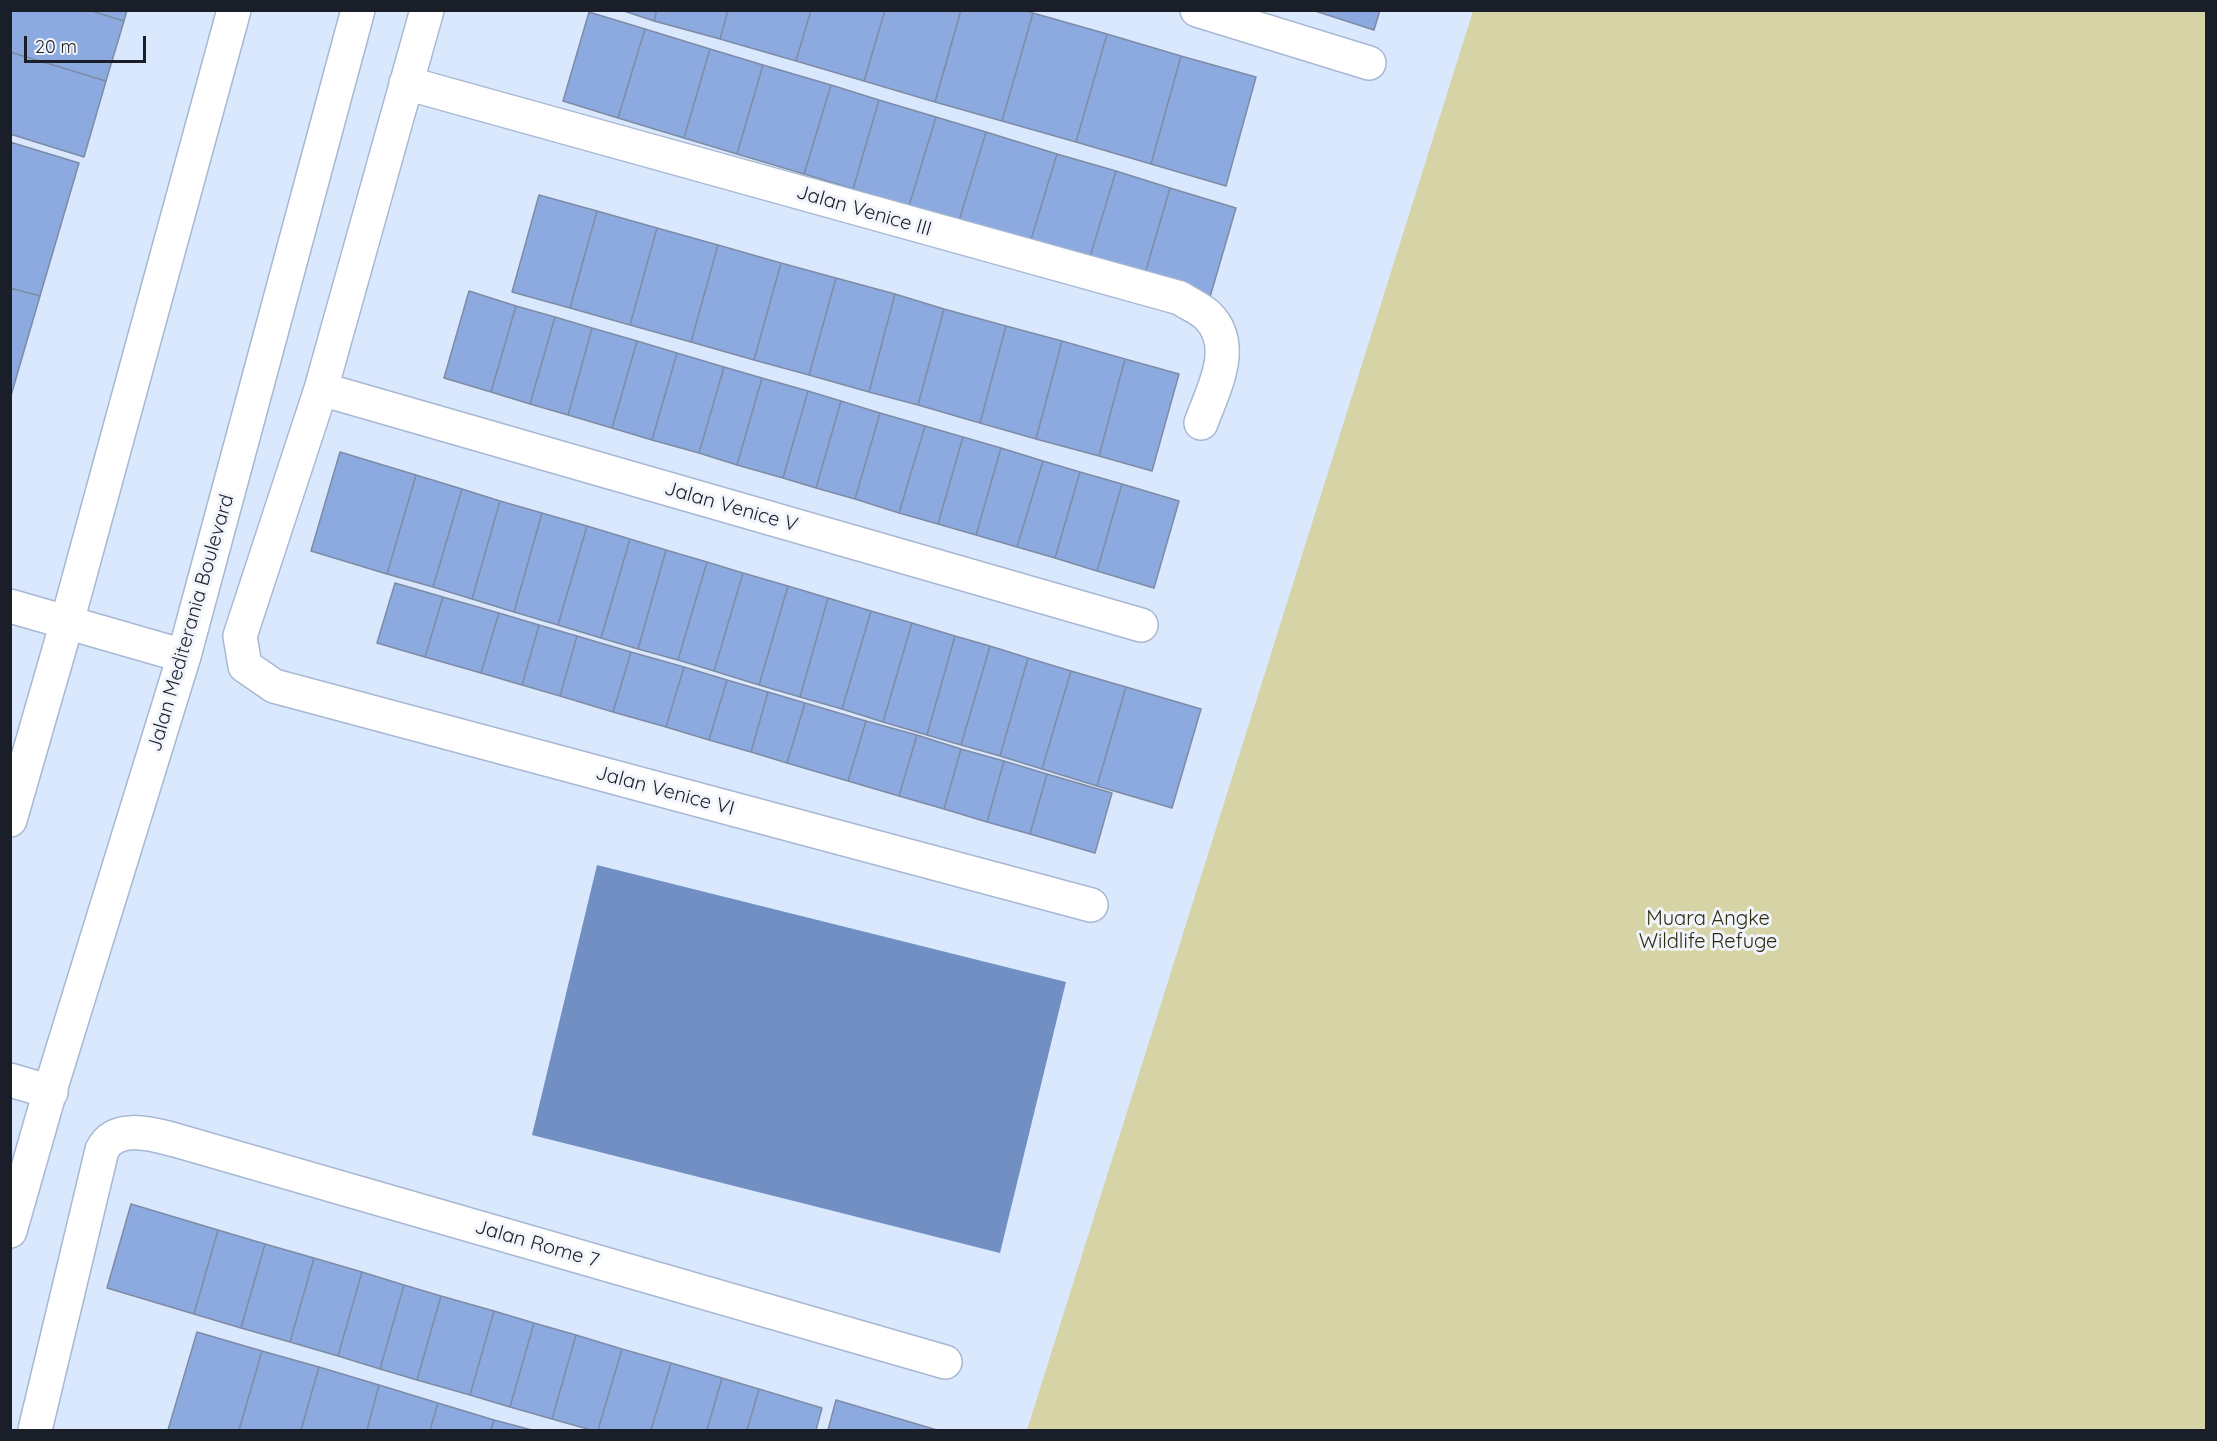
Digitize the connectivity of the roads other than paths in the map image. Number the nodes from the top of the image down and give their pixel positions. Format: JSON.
{"nodes":[{"id":1,"x":234,"y":10,"type":"edge"},
{"id":2,"x":358,"y":10,"type":"edge"},
{"id":3,"x":427,"y":10,"type":"edge"},
{"id":4,"x":1197,"y":10,"type":"edge"},
{"id":5,"x":1369,"y":63,"type":"dead end"},
{"id":6,"x":406,"y":83,"type":"junction"},
{"id":7,"x":321,"y":389,"type":"junction"},
{"id":8,"x":1201,"y":423,"type":"dead end"},
{"id":9,"x":10,"y":606,"type":"edge"},
{"id":10,"x":67,"y":622,"type":"junction"},
{"id":11,"x":1141,"y":625,"type":"dead end"},
{"id":12,"x":184,"y":656,"type":"junction"},
{"id":13,"x":10,"y":820,"type":"edge"},
{"id":14,"x":1091,"y":905,"type":"dead end"},
{"id":15,"x":10,"y":1080,"type":"edge"},
{"id":16,"x":51,"y":1092,"type":"junction"},
{"id":17,"x":10,"y":1231,"type":"edge"},
{"id":18,"x":945,"y":1362,"type":"dead end"},
{"id":19,"x":36,"y":1431,"type":"edge"}],
"edges":[{"from":1,"to":10,"type":"street"},
{"from":2,"to":12,"type":"street","name":"Jalan Mediterania Boulevard"},
{"from":3,"to":6,"type":"street"},
{"from":4,"to":5,"type":"street"},
{"from":6,"to":7,"type":"street"},
{"from":6,"to":8,"type":"street","name":"Jalan Venice III"},
{"from":7,"to":11,"type":"street","name":"Jalan Venice V"},
{"from":7,"to":14,"type":"street","name":"Jalan Venice VI"},
{"from":9,"to":10,"type":"street"},
{"from":10,"to":12,"type":"street"},
{"from":10,"to":13,"type":"street"},
{"from":12,"to":16,"type":"street","name":"Jalan Mediterania Boulevard"},
{"from":15,"to":16,"type":"street"},
{"from":16,"to":17,"type":"street","name":"Jalan Mediterania Boulevard"},
{"from":18,"to":19,"type":"street","name":"Jalan Rome 7"}]}
